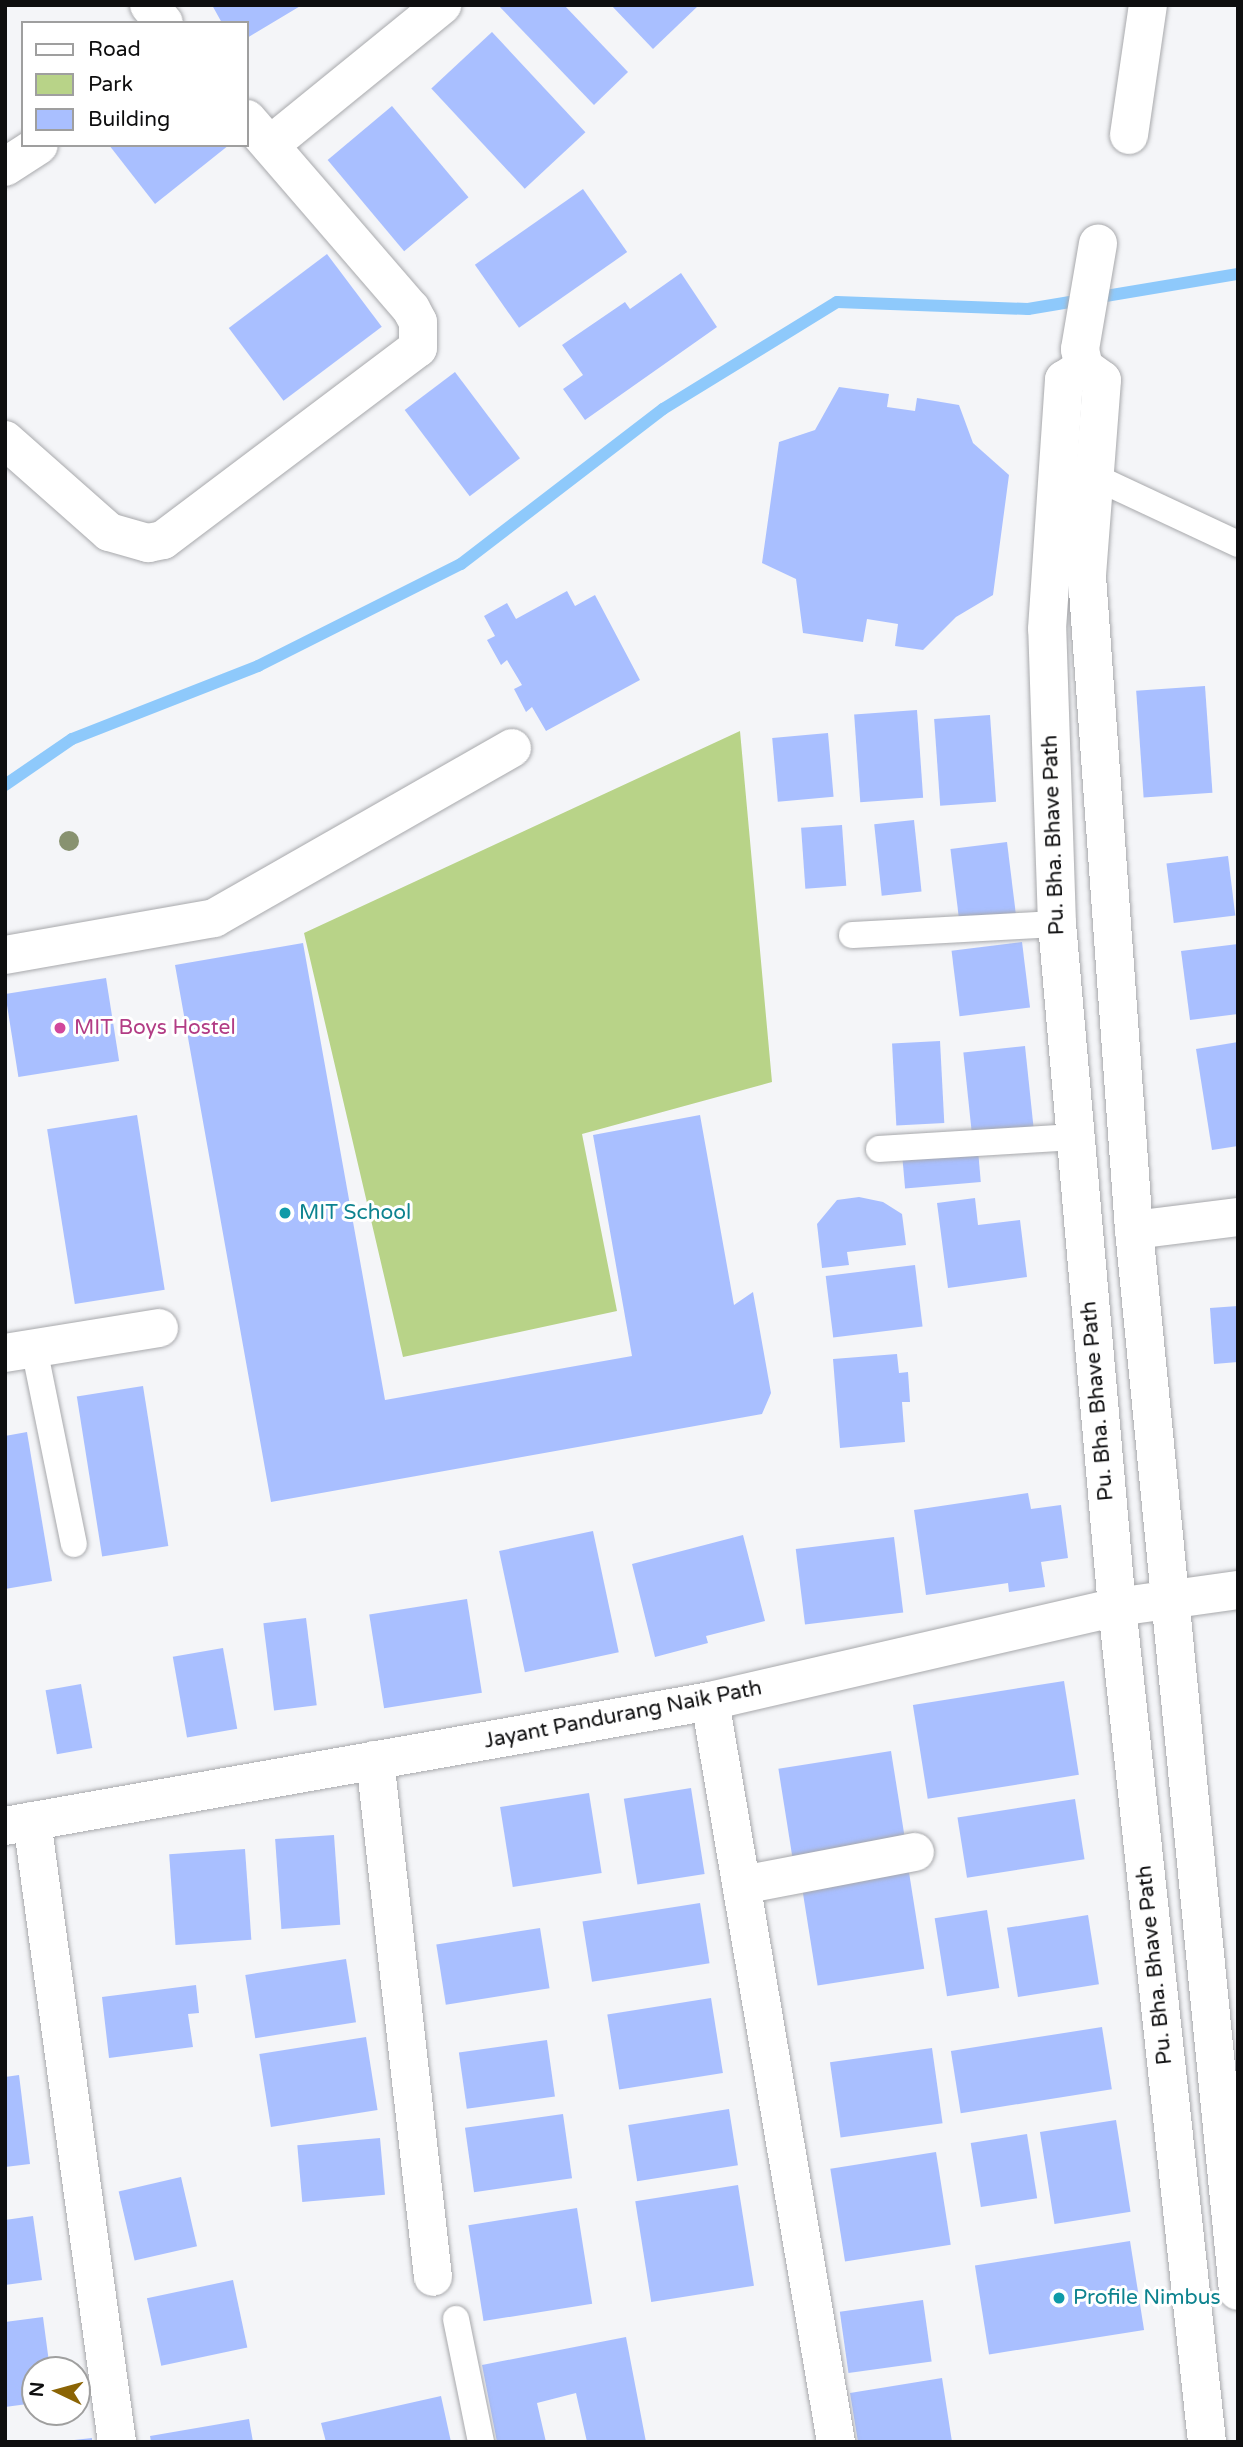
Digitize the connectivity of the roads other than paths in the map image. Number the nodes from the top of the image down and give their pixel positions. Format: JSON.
{"nodes":[{"id":1,"x":149,"y":5,"type":"edge"},
{"id":2,"x":442,"y":5,"type":"edge"},
{"id":3,"x":1148,"y":5,"type":"edge"},
{"id":4,"x":162,"y":21,"type":"edge"},
{"id":5,"x":258,"y":132,"type":"edge"},
{"id":6,"x":1129,"y":135,"type":"dead end"},
{"id":7,"x":36,"y":147,"type":"edge"},
{"id":8,"x":5,"y":167,"type":"edge"},
{"id":9,"x":1095,"y":262,"type":"dead end"},
{"id":10,"x":1084,"y":367,"type":"junction"},
{"id":11,"x":5,"y":440,"type":"edge"},
{"id":12,"x":1095,"y":477,"type":"junction"},
{"id":13,"x":1238,"y":544,"type":"edge"},
{"id":14,"x":513,"y":748,"type":"dead end"},
{"id":15,"x":1057,"y":923,"type":"junction"},
{"id":16,"x":852,"y":935,"type":"dead end"},
{"id":17,"x":5,"y":955,"type":"edge"},
{"id":18,"x":1074,"y":1137,"type":"junction"},
{"id":19,"x":878,"y":1149,"type":"dead end"},
{"id":20,"x":1238,"y":1217,"type":"edge"},
{"id":21,"x":1134,"y":1230,"type":"junction"},
{"id":22,"x":159,"y":1328,"type":"dead end"},
{"id":23,"x":20,"y":1350,"type":"edge"},
{"id":24,"x":74,"y":1544,"type":"dead end"},
{"id":25,"x":1238,"y":1590,"type":"edge"},
{"id":26,"x":1171,"y":1599,"type":"junction"},
{"id":27,"x":1117,"y":1607,"type":"junction"},
{"id":28,"x":710,"y":1701,"type":"junction"},
{"id":29,"x":375,"y":1760,"type":"junction"},
{"id":30,"x":18,"y":1823,"type":"edge"},
{"id":31,"x":915,"y":1852,"type":"dead end"},
{"id":32,"x":742,"y":1885,"type":"junction"},
{"id":33,"x":433,"y":2277,"type":"dead end"},
{"id":34,"x":1238,"y":2291,"type":"edge"},
{"id":35,"x":456,"y":2319,"type":"dead end"},
{"id":36,"x":117,"y":2442,"type":"edge"},
{"id":37,"x":481,"y":2442,"type":"edge"},
{"id":38,"x":836,"y":2442,"type":"edge"},
{"id":39,"x":1207,"y":2442,"type":"edge"}],
"edges":[{"from":1,"to":4,"type":"street"},
{"from":2,"to":5,"type":"street"},
{"from":3,"to":6,"type":"street"},
{"from":5,"to":11,"type":"street"},
{"from":7,"to":8,"type":"street"},
{"from":9,"to":10,"type":"street"},
{"from":10,"to":12,"type":"street"},
{"from":10,"to":15,"type":"street","name":"Pu. Bha. Bhave Path"},
{"from":12,"to":13,"type":"lane"},
{"from":12,"to":21,"type":"street"},
{"from":14,"to":17,"type":"street"},
{"from":15,"to":16,"type":"lane"},
{"from":15,"to":18,"type":"street","name":"Pu. Bha. Bhave Path"},
{"from":18,"to":19,"type":"lane"},
{"from":18,"to":27,"type":"street","name":"Pu. Bha. Bhave Path"},
{"from":20,"to":21,"type":"street"},
{"from":21,"to":26,"type":"street"},
{"from":22,"to":23,"type":"street"},
{"from":23,"to":24,"type":"lane"},
{"from":25,"to":26,"type":"street","name":"Jayant Pandurang Naik Path"},
{"from":26,"to":27,"type":"street","name":"Jayant Pandurang Naik Path"},
{"from":26,"to":34,"type":"street"},
{"from":27,"to":28,"type":"street","name":"Jayant Pandurang Naik Path"},
{"from":27,"to":39,"type":"street","name":"Pu. Bha. Bhave Path"},
{"from":28,"to":29,"type":"street","name":"Jayant Pandurang Naik Path"},
{"from":28,"to":32,"type":"street"},
{"from":29,"to":30,"type":"street","name":"Jayant Pandurang Naik Path"},
{"from":29,"to":33,"type":"street"},
{"from":30,"to":36,"type":"street"},
{"from":31,"to":32,"type":"street"},
{"from":32,"to":38,"type":"street"},
{"from":35,"to":37,"type":"lane"}]}
